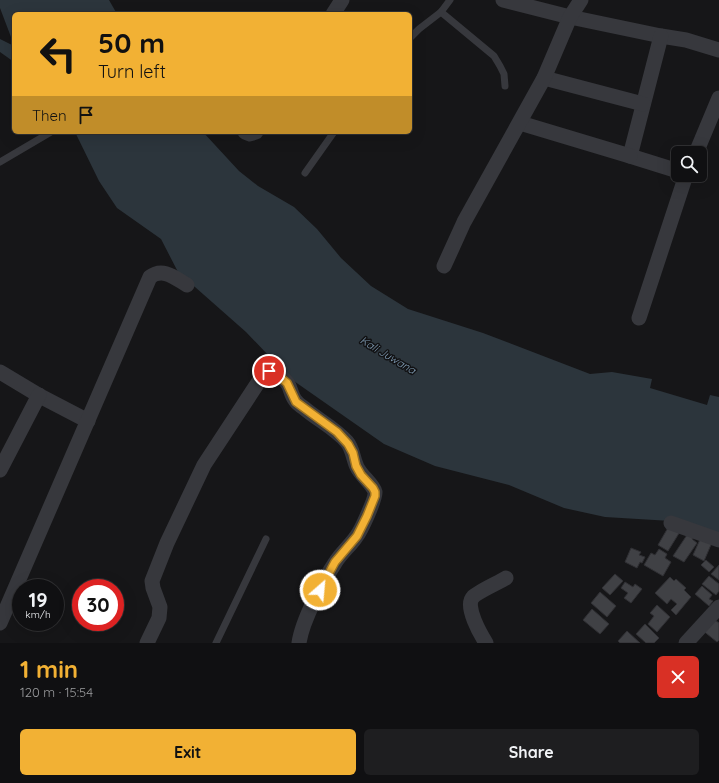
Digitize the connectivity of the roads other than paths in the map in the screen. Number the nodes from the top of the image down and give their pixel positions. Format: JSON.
{"nodes":[{"id":1,"x":342,"y":0,"type":"edge"},
{"id":2,"x":450,"y":0,"type":"edge"},
{"id":3,"x":503,"y":0,"type":"edge"},
{"id":4,"x":581,"y":0,"type":"edge"},
{"id":5,"x":334,"y":12,"type":"edge"},
{"id":6,"x":441,"y":12,"type":"junction"},
{"id":7,"x":570,"y":17,"type":"junction"},
{"id":8,"x":412,"y":36,"type":"edge"},
{"id":9,"x":661,"y":36,"type":"junction"},
{"id":10,"x":719,"y":50,"type":"edge"},
{"id":11,"x":544,"y":78,"type":"junction"},
{"id":12,"x":505,"y":86,"type":"dead end"},
{"id":13,"x":719,"y":98,"type":"edge"},
{"id":14,"x":642,"y":104,"type":"junction"},
{"id":15,"x":520,"y":122,"type":"junction"},
{"id":16,"x":48,"y":134,"type":"edge"},
{"id":17,"x":333,"y":134,"type":"edge"},
{"id":18,"x":699,"y":146,"type":"edge"},
{"id":19,"x":630,"y":156,"type":"junction"},
{"id":20,"x":0,"y":162,"type":"edge"},
{"id":21,"x":671,"y":168,"type":"edge"},
{"id":22,"x":305,"y":173,"type":"dead end"},
{"id":23,"x":684,"y":182,"type":"edge"},
{"id":24,"x":444,"y":266,"type":"dead end"},
{"id":25,"x":187,"y":285,"type":"dead end"},
{"id":26,"x":639,"y":318,"type":"dead end"},
{"id":27,"x":0,"y":372,"type":"edge"},
{"id":28,"x":39,"y":396,"type":"junction"},
{"id":29,"x":88,"y":421,"type":"junction"},
{"id":30,"x":0,"y":470,"type":"edge"},
{"id":31,"x":671,"y":523,"type":"dead end"},
{"id":32,"x":266,"y":540,"type":"dead end"},
{"id":33,"x":719,"y":540,"type":"edge"},
{"id":34,"x":506,"y":578,"type":"dead end"},
{"id":35,"x":719,"y":607,"type":"edge"},
{"id":36,"x":0,"y":623,"type":"edge"},
{"id":37,"x":147,"y":643,"type":"edge"},
{"id":38,"x":216,"y":643,"type":"edge"},
{"id":39,"x":299,"y":643,"type":"edge"},
{"id":40,"x":486,"y":643,"type":"edge"},
{"id":41,"x":686,"y":643,"type":"edge"}],
"edges":[{"from":1,"to":5,"type":"street"},
{"from":2,"to":6,"type":"lane"},
{"from":3,"to":7,"type":"street"},
{"from":4,"to":7,"type":"street"},
{"from":6,"to":8,"type":"lane"},
{"from":6,"to":12,"type":"lane"},
{"from":7,"to":9,"type":"street"},
{"from":7,"to":11,"type":"street"},
{"from":9,"to":10,"type":"street"},
{"from":9,"to":14,"type":"street"},
{"from":11,"to":14,"type":"street"},
{"from":11,"to":15,"type":"street"},
{"from":13,"to":18,"type":"street"},
{"from":14,"to":19,"type":"street"},
{"from":15,"to":19,"type":"street"},
{"from":15,"to":24,"type":"street"},
{"from":16,"to":20,"type":"lane"},
{"from":17,"to":22,"type":"lane"},
{"from":19,"to":21,"type":"street"},
{"from":23,"to":26,"type":"street"},
{"from":25,"to":29,"type":"street"},
{"from":27,"to":28,"type":"street"},
{"from":28,"to":29,"type":"street"},
{"from":28,"to":30,"type":"street"},
{"from":29,"to":36,"type":"street"},
{"from":31,"to":33,"type":"street"},
{"from":32,"to":38,"type":"lane"},
{"from":34,"to":40,"type":"street"},
{"from":35,"to":41,"type":"street"},
{"from":37,"to":39,"type":"street"}]}
